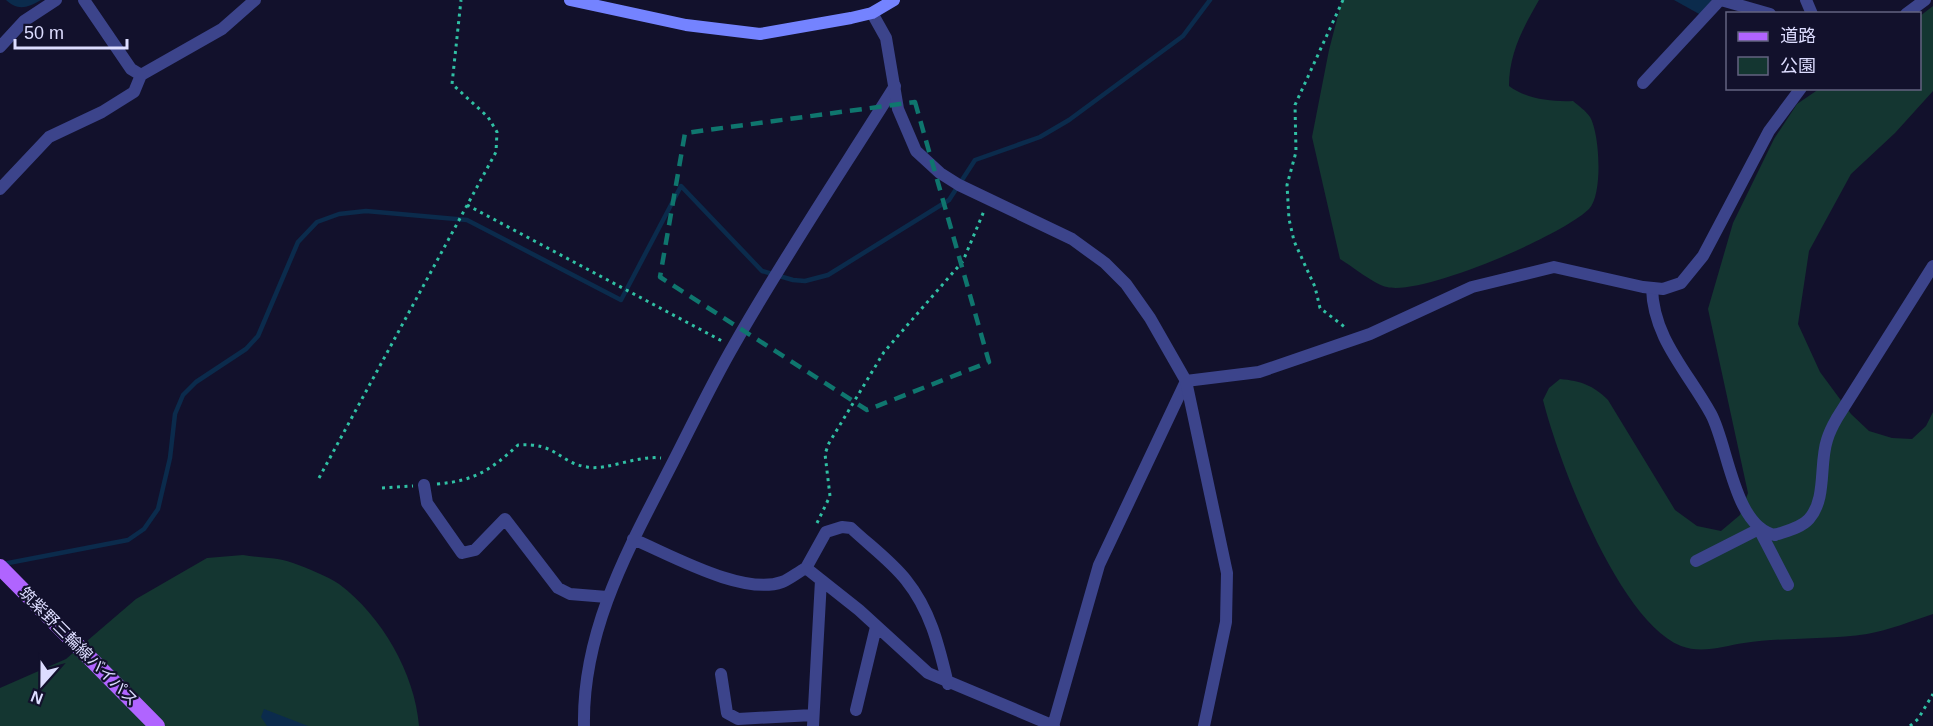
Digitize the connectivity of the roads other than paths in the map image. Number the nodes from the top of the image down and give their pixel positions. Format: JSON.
{"nodes":[{"id":1,"x":56,"y":0,"type":"edge"},
{"id":2,"x":84,"y":0,"type":"edge"},
{"id":3,"x":255,"y":0,"type":"edge"},
{"id":4,"x":570,"y":0,"type":"edge"},
{"id":5,"x":894,"y":0,"type":"edge"},
{"id":6,"x":1721,"y":0,"type":"edge"},
{"id":7,"x":1925,"y":0,"type":"edge"},
{"id":8,"x":1763,"y":12,"type":"edge"},
{"id":9,"x":1909,"y":12,"type":"edge"},
{"id":10,"x":872,"y":13,"type":"junction"},
{"id":11,"x":0,"y":47,"type":"edge"},
{"id":12,"x":141,"y":75,"type":"junction"},
{"id":13,"x":1643,"y":83,"type":"dead end"},
{"id":14,"x":895,"y":86,"type":"junction"},
{"id":15,"x":1800,"y":90,"type":"edge"},
{"id":16,"x":0,"y":189,"type":"edge"},
{"id":17,"x":1933,"y":266,"type":"edge"},
{"id":18,"x":1652,"y":288,"type":"junction"},
{"id":19,"x":1186,"y":381,"type":"junction"},
{"id":20,"x":423,"y":485,"type":"road end"},
{"id":21,"x":1759,"y":529,"type":"junction"},
{"id":22,"x":633,"y":539,"type":"junction"},
{"id":23,"x":1696,"y":561,"type":"dead end"},
{"id":24,"x":0,"y":567,"type":"edge"},
{"id":25,"x":806,"y":568,"type":"junction"},
{"id":26,"x":821,"y":580,"type":"junction"},
{"id":27,"x":1788,"y":585,"type":"dead end"},
{"id":28,"x":607,"y":597,"type":"junction"},
{"id":29,"x":876,"y":627,"type":"junction"},
{"id":30,"x":721,"y":674,"type":"dead end"},
{"id":31,"x":948,"y":684,"type":"junction"},
{"id":32,"x":856,"y":710,"type":"dead end"},
{"id":33,"x":813,"y":720,"type":"edge"},
{"id":34,"x":157,"y":726,"type":"edge"},
{"id":35,"x":584,"y":726,"type":"edge"},
{"id":36,"x":1054,"y":726,"type":"edge"},
{"id":37,"x":1204,"y":726,"type":"edge"}],
"edges":[{"from":1,"to":11,"type":"street"},
{"from":2,"to":12,"type":"street"},
{"from":3,"to":12,"type":"street"},
{"from":4,"to":10,"type":"main road"},
{"from":5,"to":10,"type":"main road"},
{"from":6,"to":8,"type":"street"},
{"from":6,"to":13,"type":"street"},
{"from":7,"to":9,"type":"street"},
{"from":10,"to":14,"type":"street"},
{"from":12,"to":16,"type":"street"},
{"from":14,"to":19,"type":"street"},
{"from":14,"to":22,"type":"street"},
{"from":15,"to":18,"type":"street"},
{"from":17,"to":21,"type":"street"},
{"from":18,"to":19,"type":"street"},
{"from":18,"to":21,"type":"street"},
{"from":19,"to":36,"type":"street"},
{"from":19,"to":37,"type":"street"},
{"from":20,"to":28,"type":"street"},
{"from":21,"to":23,"type":"street"},
{"from":21,"to":27,"type":"street"},
{"from":22,"to":25,"type":"street"},
{"from":22,"to":28,"type":"street"},
{"from":24,"to":34,"type":"main road","name":"筑紫野三輪線バイパス"},
{"from":25,"to":26,"type":"street"},
{"from":25,"to":31,"type":"street"},
{"from":26,"to":29,"type":"street"},
{"from":26,"to":33,"type":"street"},
{"from":28,"to":35,"type":"street"},
{"from":29,"to":31,"type":"street"},
{"from":29,"to":32,"type":"street"},
{"from":30,"to":33,"type":"street"},
{"from":31,"to":36,"type":"street"}]}
